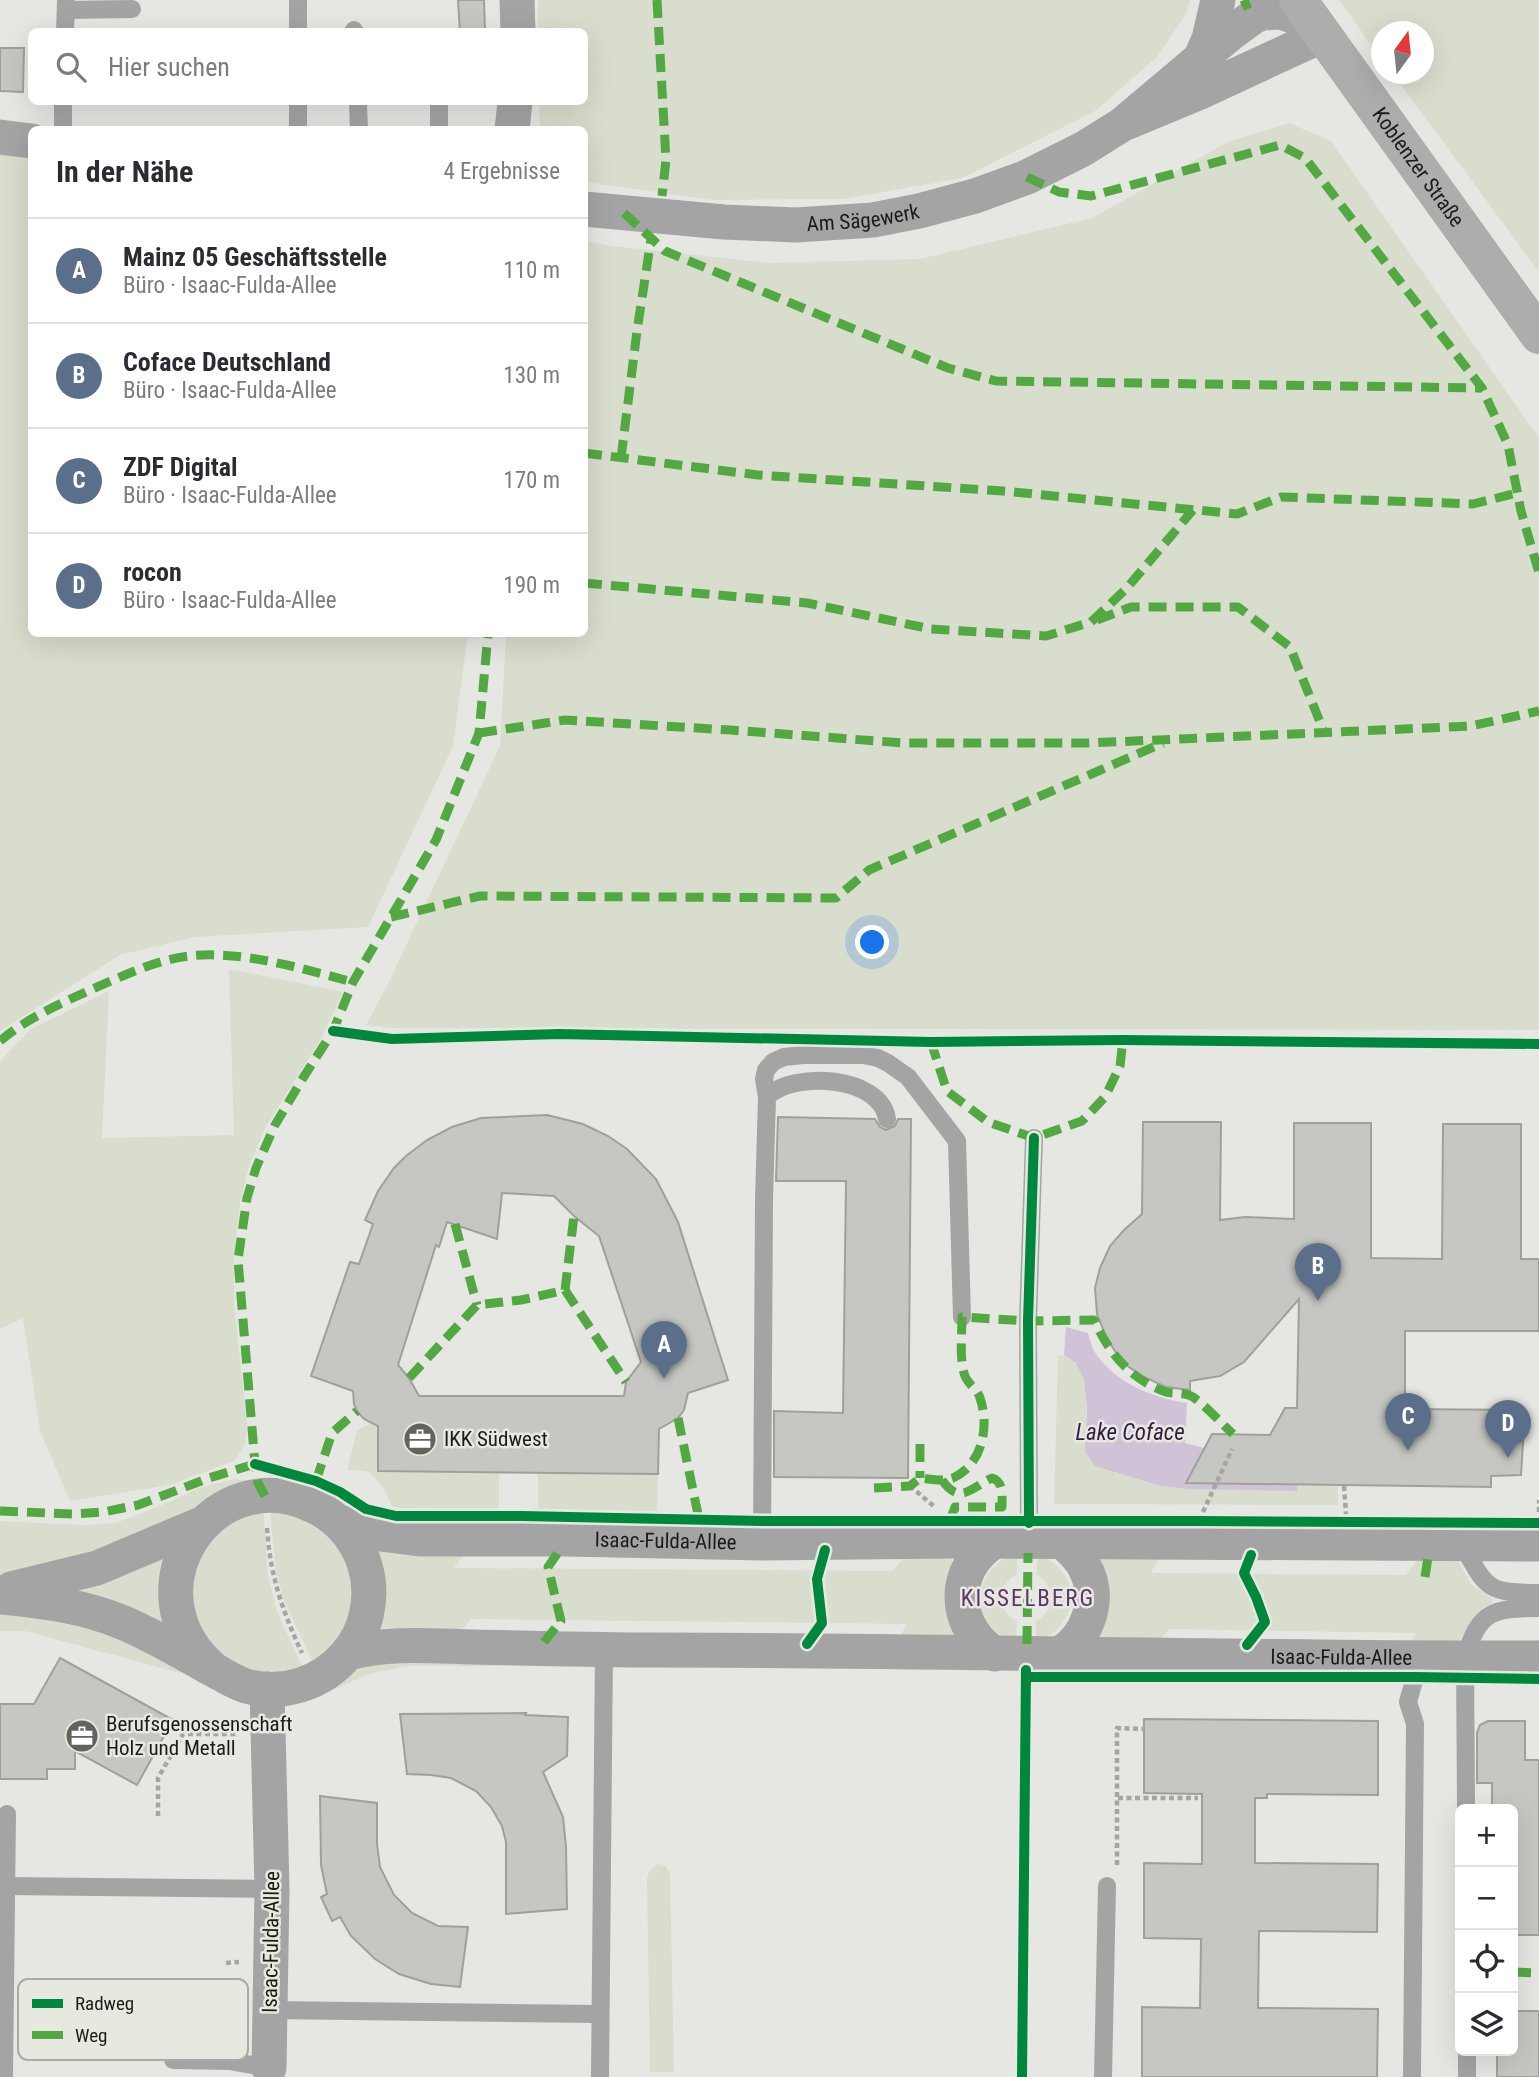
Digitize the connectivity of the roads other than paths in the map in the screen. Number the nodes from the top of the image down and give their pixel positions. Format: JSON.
{"nodes":[{"id":1,"x":298,"y":0,"type":"edge"},
{"id":2,"x":517,"y":0,"type":"edge"},
{"id":3,"x":1218,"y":0,"type":"edge"},
{"id":4,"x":1298,"y":0,"type":"edge"},
{"id":5,"x":66,"y":5,"type":"edge"},
{"id":6,"x":132,"y":9,"type":"dead end"},
{"id":7,"x":65,"y":28,"type":"edge"},
{"id":8,"x":298,"y":28,"type":"edge"},
{"id":9,"x":518,"y":28,"type":"edge"},
{"id":10,"x":1323,"y":35,"type":"junction"},
{"id":11,"x":1201,"y":58,"type":"junction"},
{"id":12,"x":64,"y":105,"type":"edge"},
{"id":13,"x":298,"y":105,"type":"edge"},
{"id":14,"x":358,"y":105,"type":"edge"},
{"id":15,"x":439,"y":105,"type":"edge"},
{"id":16,"x":515,"y":105,"type":"edge"},
{"id":17,"x":1123,"y":124,"type":"junction"},
{"id":18,"x":63,"y":126,"type":"edge"},
{"id":19,"x":298,"y":126,"type":"edge"},
{"id":20,"x":359,"y":126,"type":"edge"},
{"id":21,"x":439,"y":126,"type":"edge"},
{"id":22,"x":512,"y":126,"type":"edge"},
{"id":23,"x":0,"y":137,"type":"edge"},
{"id":24,"x":28,"y":140,"type":"edge"},
{"id":25,"x":588,"y":209,"type":"edge"},
{"id":26,"x":1539,"y":335,"type":"edge"},
{"id":27,"x":767,"y":1097,"type":"junction"},
{"id":28,"x":887,"y":1119,"type":"dead end"},
{"id":29,"x":1034,"y":1138,"type":"dead end"},
{"id":30,"x":962,"y":1317,"type":"dead end"},
{"id":31,"x":337,"y":1521,"type":"junction"},
{"id":32,"x":206,"y":1522,"type":"junction"},
{"id":33,"x":1029,"y":1523,"type":"dead end"},
{"id":34,"x":995,"y":1541,"type":"junction"},
{"id":35,"x":1062,"y":1541,"type":"junction"},
{"id":36,"x":762,"y":1543,"type":"junction"},
{"id":37,"x":1461,"y":1543,"type":"junction"},
{"id":38,"x":1539,"y":1544,"type":"edge"},
{"id":39,"x":0,"y":1591,"type":"edge"},
{"id":40,"x":1539,"y":1593,"type":"edge"},
{"id":41,"x":0,"y":1597,"type":"edge"},
{"id":42,"x":1539,"y":1608,"type":"edge"},
{"id":43,"x":604,"y":1650,"type":"junction"},
{"id":44,"x":348,"y":1653,"type":"junction"},
{"id":45,"x":995,"y":1654,"type":"junction"},
{"id":46,"x":1060,"y":1654,"type":"junction"},
{"id":47,"x":1465,"y":1658,"type":"junction"},
{"id":48,"x":1539,"y":1658,"type":"edge"},
{"id":49,"x":212,"y":1668,"type":"junction"},
{"id":50,"x":1415,"y":1668,"type":"junction"},
{"id":51,"x":267,"y":1689,"type":"junction"},
{"id":52,"x":1466,"y":1804,"type":"edge"},
{"id":53,"x":7,"y":1815,"type":"dead end"},
{"id":54,"x":1112,"y":1880,"type":"road end"},
{"id":55,"x":6,"y":1886,"type":"junction"},
{"id":56,"x":272,"y":1889,"type":"junction"},
{"id":57,"x":270,"y":2010,"type":"junction"},
{"id":58,"x":600,"y":2014,"type":"junction"},
{"id":59,"x":1467,"y":2056,"type":"edge"},
{"id":60,"x":173,"y":2060,"type":"dead end"},
{"id":61,"x":268,"y":2074,"type":"edge"},
{"id":62,"x":4,"y":2077,"type":"edge"},
{"id":63,"x":600,"y":2077,"type":"edge"},
{"id":64,"x":1103,"y":2077,"type":"edge"},
{"id":65,"x":1412,"y":2077,"type":"edge"},
{"id":66,"x":1467,"y":2077,"type":"edge"}],
"edges":[{"from":1,"to":8,"type":"lane"},
{"from":2,"to":9,"type":"street"},
{"from":3,"to":11,"type":"street"},
{"from":4,"to":10,"type":"main road","name":"Koblenzer Straße"},
{"from":5,"to":6,"type":"lane"},
{"from":5,"to":7,"type":"lane"},
{"from":10,"to":11,"type":"street","name":"Am Sägewerk"},
{"from":10,"to":17,"type":"street","name":"Am Sägewerk"},
{"from":10,"to":26,"type":"main road","name":"Koblenzer Straße"},
{"from":11,"to":17,"type":"street","name":"Am Sägewerk"},
{"from":12,"to":18,"type":"lane"},
{"from":13,"to":19,"type":"lane"},
{"from":14,"to":20,"type":"lane"},
{"from":15,"to":21,"type":"lane"},
{"from":16,"to":22,"type":"street"},
{"from":17,"to":25,"type":"street","name":"Am Sägewerk"},
{"from":23,"to":24,"type":"street"},
{"from":27,"to":28,"type":"lane"},
{"from":27,"to":30,"type":"lane"},
{"from":27,"to":36,"type":"lane"},
{"from":29,"to":33,"type":"lane"},
{"from":31,"to":32,"type":"street","name":"Isaac-Fulda-Allee"},
{"from":31,"to":36,"type":"street","name":"Isaac-Fulda-Allee"},
{"from":31,"to":44,"type":"street","name":"Isaac-Fulda-Allee"},
{"from":32,"to":39,"type":"street","name":"Isaac-Fulda-Allee"},
{"from":32,"to":49,"type":"street","name":"Isaac-Fulda-Allee"},
{"from":34,"to":35,"type":"street","name":"Isaac-Fulda-Allee"},
{"from":34,"to":36,"type":"street","name":"Isaac-Fulda-Allee"},
{"from":34,"to":45,"type":"street"},
{"from":35,"to":37,"type":"street","name":"Isaac-Fulda-Allee"},
{"from":35,"to":46,"type":"street"},
{"from":37,"to":38,"type":"street","name":"Isaac-Fulda-Allee"},
{"from":37,"to":40,"type":"lane"},
{"from":41,"to":49,"type":"street","name":"Isaac-Fulda-Allee"},
{"from":42,"to":47,"type":"lane"},
{"from":43,"to":44,"type":"street","name":"Isaac-Fulda-Allee"},
{"from":43,"to":45,"type":"street","name":"Isaac-Fulda-Allee"},
{"from":43,"to":58,"type":"lane"},
{"from":44,"to":51,"type":"street","name":"Isaac-Fulda-Allee"},
{"from":45,"to":46,"type":"street","name":"Isaac-Fulda-Allee"},
{"from":46,"to":50,"type":"street","name":"Isaac-Fulda-Allee"},
{"from":47,"to":48,"type":"street","name":"Isaac-Fulda-Allee"},
{"from":47,"to":50,"type":"street","name":"Isaac-Fulda-Allee"},
{"from":47,"to":52,"type":"lane"},
{"from":49,"to":51,"type":"street","name":"Isaac-Fulda-Allee"},
{"from":50,"to":65,"type":"lane"},
{"from":51,"to":56,"type":"street","name":"Isaac-Fulda-Allee"},
{"from":53,"to":55,"type":"lane"},
{"from":54,"to":64,"type":"lane"},
{"from":55,"to":56,"type":"lane"},
{"from":55,"to":62,"type":"lane"},
{"from":56,"to":57,"type":"street","name":"Isaac-Fulda-Allee"},
{"from":57,"to":58,"type":"lane"},
{"from":57,"to":61,"type":"street","name":"Isaac-Fulda-Allee"},
{"from":58,"to":63,"type":"lane"},
{"from":59,"to":66,"type":"lane"},
{"from":60,"to":61,"type":"lane"}]}
